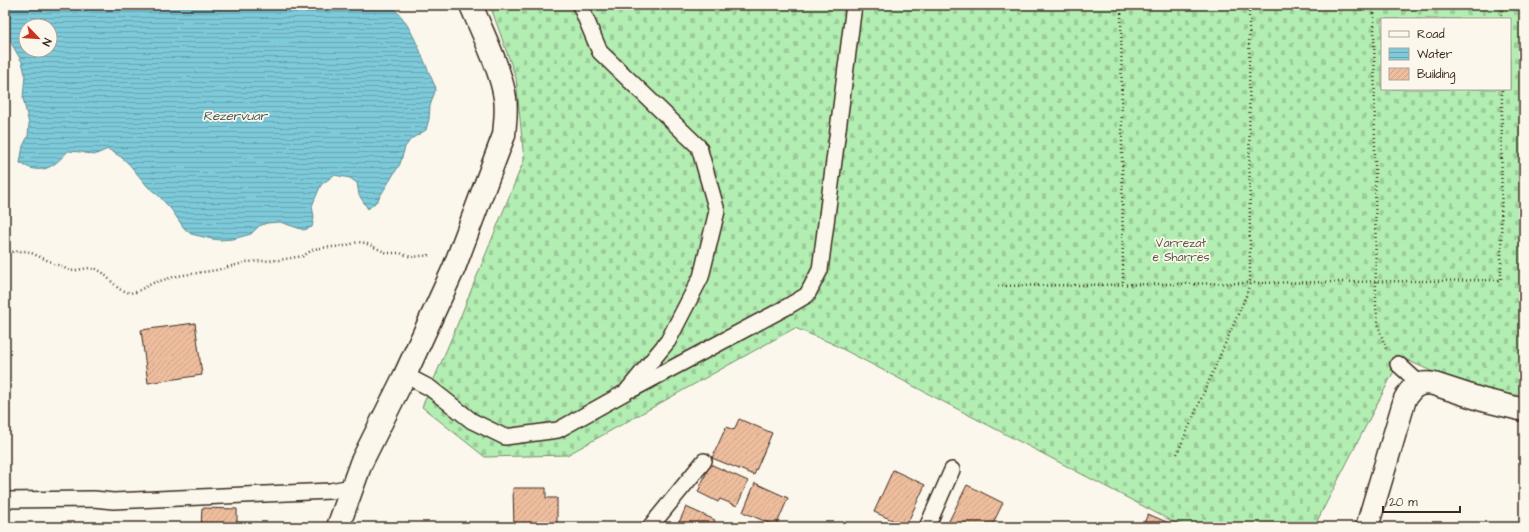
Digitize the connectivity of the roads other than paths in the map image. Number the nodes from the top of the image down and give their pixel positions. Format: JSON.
{"nodes":[{"id":1,"x":471,"y":5,"type":"edge"},
{"id":2,"x":580,"y":5,"type":"edge"},
{"id":3,"x":854,"y":5,"type":"edge"},
{"id":4,"x":1398,"y":364,"type":"road end"},
{"id":5,"x":405,"y":375,"type":"junction"},
{"id":6,"x":1420,"y":384,"type":"junction"},
{"id":7,"x":626,"y":392,"type":"junction"},
{"id":8,"x":1524,"y":410,"type":"edge"},
{"id":9,"x":704,"y":461,"type":"dead end"},
{"id":10,"x":952,"y":470,"type":"dead end"},
{"id":11,"x":352,"y":487,"type":"junction"},
{"id":12,"x":5,"y":500,"type":"edge"},
{"id":13,"x":338,"y":527,"type":"edge"},
{"id":14,"x":650,"y":527,"type":"edge"},
{"id":15,"x":927,"y":527,"type":"edge"},
{"id":16,"x":1367,"y":527,"type":"edge"}],
"edges":[{"from":1,"to":5,"type":"street"},
{"from":2,"to":7,"type":"lane"},
{"from":3,"to":7,"type":"lane"},
{"from":4,"to":6,"type":"lane"},
{"from":5,"to":7,"type":"lane"},
{"from":5,"to":11,"type":"street"},
{"from":6,"to":8,"type":"street"},
{"from":6,"to":16,"type":"street"},
{"from":9,"to":14,"type":"lane"},
{"from":10,"to":15,"type":"lane"},
{"from":11,"to":12,"type":"lane"},
{"from":11,"to":13,"type":"street"}]}
